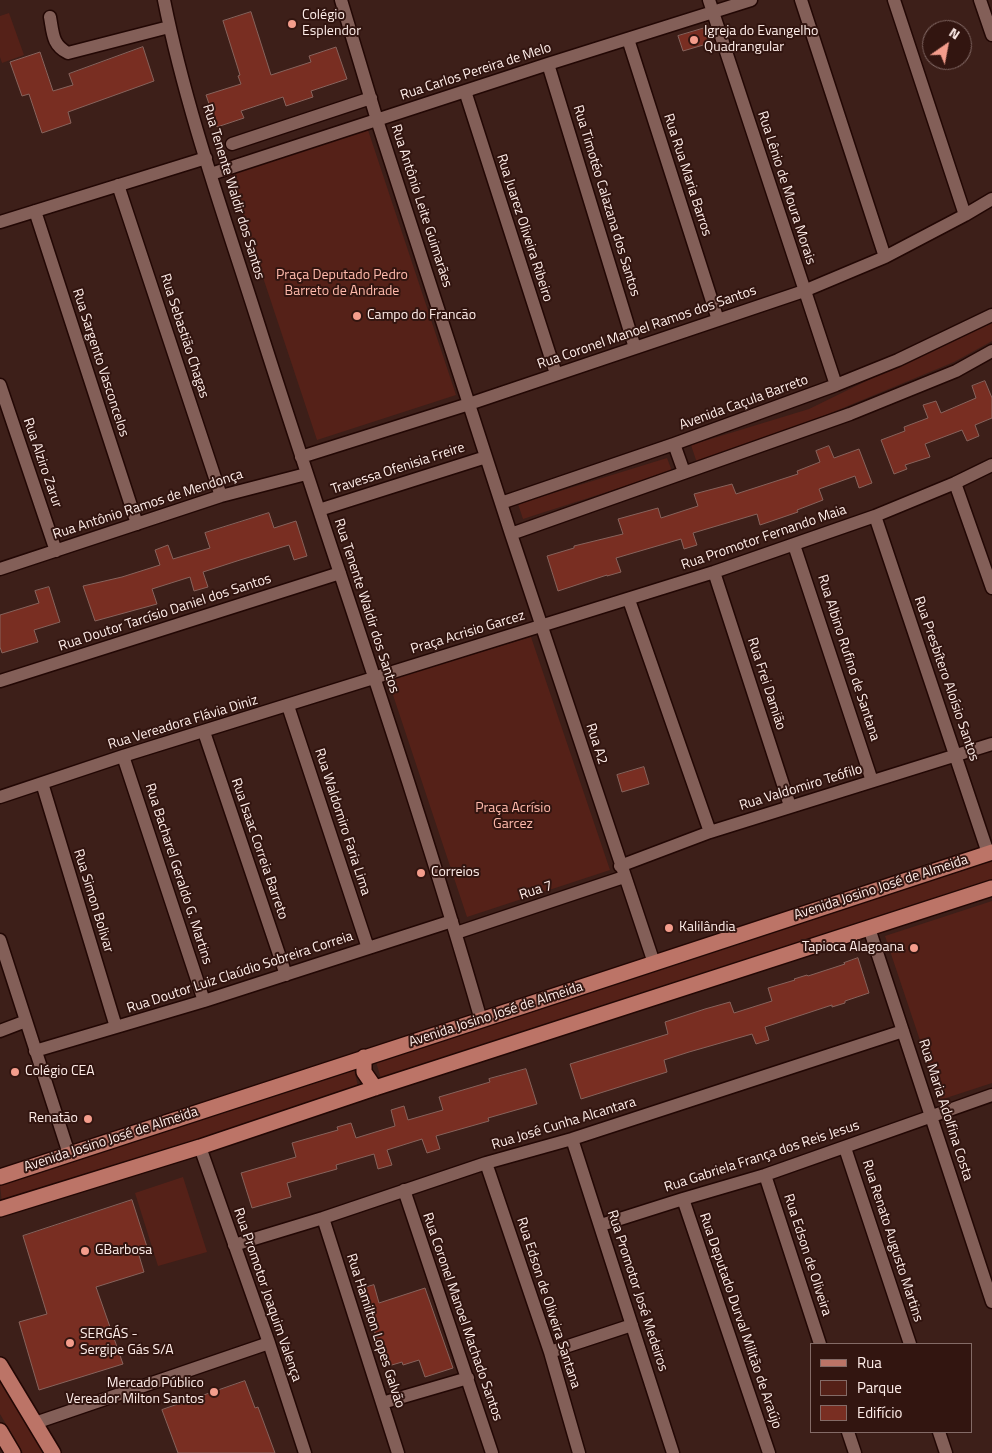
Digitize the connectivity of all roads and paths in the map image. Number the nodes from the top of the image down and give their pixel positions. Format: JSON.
{"nodes":[{"id":1,"x":164,"y":0,"type":"edge"},
{"id":2,"x":341,"y":0,"type":"edge"},
{"id":3,"x":751,"y":0,"type":"edge"},
{"id":4,"x":801,"y":0,"type":"edge"},
{"id":5,"x":894,"y":0,"type":"edge"},
{"id":6,"x":980,"y":0,"type":"edge"},
{"id":7,"x":711,"y":6,"type":"edge"},
{"id":8,"x":50,"y":17,"type":"dead end"},
{"id":9,"x":169,"y":26,"type":"junction"},
{"id":10,"x":992,"y":35,"type":"edge"},
{"id":11,"x":628,"y":39,"type":"junction"},
{"id":12,"x":548,"y":64,"type":"junction"},
{"id":13,"x":465,"y":91,"type":"junction"},
{"id":14,"x":371,"y":98,"type":"junction"},
{"id":15,"x":377,"y":120,"type":"junction"},
{"id":16,"x":232,"y":144,"type":"dead end"},
{"id":17,"x":206,"y":158,"type":"junction"},
{"id":18,"x":211,"y":174,"type":"junction"},
{"id":19,"x":118,"y":185,"type":"junction"},
{"id":20,"x":992,"y":199,"type":"edge"},
{"id":21,"x":35,"y":211,"type":"junction"},
{"id":22,"x":965,"y":215,"type":"junction"},
{"id":23,"x":0,"y":222,"type":"edge"},
{"id":24,"x":885,"y":256,"type":"junction"},
{"id":25,"x":804,"y":291,"type":"junction"},
{"id":26,"x":992,"y":315,"type":"edge"},
{"id":27,"x":718,"y":320,"type":"junction"},
{"id":28,"x":635,"y":348,"type":"junction"},
{"id":29,"x":992,"y":351,"type":"edge"},
{"id":30,"x":556,"y":374,"type":"junction"},
{"id":31,"x":0,"y":385,"type":"edge"},
{"id":32,"x":836,"y":385,"type":"junction"},
{"id":33,"x":469,"y":404,"type":"junction"},
{"id":34,"x":674,"y":444,"type":"junction"},
{"id":35,"x":301,"y":457,"type":"junction"},
{"id":36,"x":486,"y":457,"type":"junction"},
{"id":37,"x":992,"y":466,"type":"edge"},
{"id":38,"x":684,"y":472,"type":"junction"},
{"id":39,"x":306,"y":474,"type":"junction"},
{"id":40,"x":955,"y":484,"type":"junction"},
{"id":41,"x":221,"y":496,"type":"junction"},
{"id":42,"x":501,"y":503,"type":"junction"},
{"id":43,"x":319,"y":510,"type":"junction"},
{"id":44,"x":875,"y":516,"type":"junction"},
{"id":45,"x":137,"y":524,"type":"junction"},
{"id":46,"x":510,"y":534,"type":"junction"},
{"id":47,"x":794,"y":545,"type":"junction"},
{"id":48,"x":56,"y":550,"type":"junction"},
{"id":49,"x":0,"y":569,"type":"edge"},
{"id":50,"x":714,"y":572,"type":"junction"},
{"id":51,"x":340,"y":573,"type":"junction"},
{"id":52,"x":992,"y":588,"type":"edge"},
{"id":53,"x":629,"y":600,"type":"junction"},
{"id":54,"x":542,"y":626,"type":"junction"},
{"id":55,"x":374,"y":678,"type":"junction"},
{"id":56,"x":0,"y":681,"type":"edge"},
{"id":57,"x":288,"y":706,"type":"junction"},
{"id":58,"x":204,"y":732,"type":"junction"},
{"id":59,"x":992,"y":744,"type":"edge"},
{"id":60,"x":123,"y":756,"type":"junction"},
{"id":61,"x":956,"y":756,"type":"junction"},
{"id":62,"x":872,"y":781,"type":"junction"},
{"id":63,"x":42,"y":783,"type":"junction"},
{"id":64,"x":0,"y":797,"type":"edge"},
{"id":65,"x":790,"y":806,"type":"junction"},
{"id":66,"x":710,"y":832,"type":"junction"},
{"id":67,"x":990,"y":852,"type":"edge"},
{"id":68,"x":622,"y":871,"type":"junction"},
{"id":69,"x":992,"y":888,"type":"edge"},
{"id":70,"x":454,"y":927,"type":"junction"},
{"id":71,"x":869,"y":928,"type":"junction"},
{"id":72,"x":0,"y":940,"type":"edge"},
{"id":73,"x":368,"y":948,"type":"junction"},
{"id":74,"x":654,"y":963,"type":"junction"},
{"id":75,"x":286,"y":975,"type":"junction"},
{"id":76,"x":204,"y":1001,"type":"junction"},
{"id":77,"x":481,"y":1020,"type":"junction"},
{"id":78,"x":26,"y":1021,"type":"junction"},
{"id":79,"x":116,"y":1027,"type":"junction"},
{"id":80,"x":0,"y":1031,"type":"edge"},
{"id":81,"x":904,"y":1031,"type":"junction"},
{"id":82,"x":35,"y":1050,"type":"junction"},
{"id":83,"x":364,"y":1057,"type":"junction"},
{"id":84,"x":374,"y":1088,"type":"junction"},
{"id":85,"x":992,"y":1095,"type":"edge"},
{"id":86,"x":931,"y":1115,"type":"junction"},
{"id":87,"x":572,"y":1139,"type":"junction"},
{"id":88,"x":200,"y":1147,"type":"junction"},
{"id":89,"x":845,"y":1148,"type":"junction"},
{"id":90,"x":69,"y":1154,"type":"junction"},
{"id":91,"x":486,"y":1164,"type":"junction"},
{"id":92,"x":765,"y":1175,"type":"junction"},
{"id":93,"x":0,"y":1177,"type":"edge"},
{"id":94,"x":404,"y":1190,"type":"junction"},
{"id":95,"x":683,"y":1199,"type":"junction"},
{"id":96,"x":0,"y":1209,"type":"edge"},
{"id":97,"x":323,"y":1218,"type":"junction"},
{"id":98,"x":601,"y":1225,"type":"junction"},
{"id":99,"x":234,"y":1245,"type":"junction"},
{"id":100,"x":992,"y":1302,"type":"edge"},
{"id":101,"x":632,"y":1325,"type":"junction"},
{"id":102,"x":269,"y":1343,"type":"junction"},
{"id":103,"x":820,"y":1343,"type":"edge"},
{"id":104,"x":910,"y":1343,"type":"edge"},
{"id":105,"x":550,"y":1352,"type":"junction"},
{"id":106,"x":0,"y":1365,"type":"edge"},
{"id":107,"x":468,"y":1378,"type":"junction"},
{"id":108,"x":382,"y":1403,"type":"junction"},
{"id":109,"x":35,"y":1423,"type":"junction"},
{"id":110,"x":0,"y":1431,"type":"edge"},
{"id":111,"x":848,"y":1433,"type":"edge"},
{"id":112,"x":939,"y":1433,"type":"edge"},
{"id":113,"x":13,"y":1453,"type":"edge"},
{"id":114,"x":52,"y":1453,"type":"edge"},
{"id":115,"x":305,"y":1453,"type":"edge"},
{"id":116,"x":398,"y":1453,"type":"edge"},
{"id":117,"x":492,"y":1453,"type":"edge"},
{"id":118,"x":580,"y":1453,"type":"edge"},
{"id":119,"x":673,"y":1453,"type":"edge"},
{"id":120,"x":769,"y":1453,"type":"edge"},
{"id":121,"x":855,"y":1453,"type":"edge"},
{"id":122,"x":946,"y":1453,"type":"edge"}],
"edges":[{"from":1,"to":9,"type":"street","name":"Rua Tenente Waldir dos Santos"},
{"from":2,"to":14,"type":"street","name":"Rua Antônio Leite Guimarães"},
{"from":3,"to":7,"type":"street","name":"Rua Carlos Pereira de Melo"},
{"from":4,"to":24,"type":"street"},
{"from":5,"to":22,"type":"street"},
{"from":6,"to":10,"type":"street"},
{"from":7,"to":11,"type":"street","name":"Rua Carlos Pereira de Melo"},
{"from":7,"to":25,"type":"street","name":"Rua Lênio de Moura Morais"},
{"from":8,"to":9,"type":"street"},
{"from":9,"to":17,"type":"street","name":"Rua Tenente Waldir dos Santos"},
{"from":11,"to":12,"type":"street","name":"Rua Carlos Pereira de Melo"},
{"from":11,"to":27,"type":"street","name":"Rua Rua Maria Barros"},
{"from":12,"to":13,"type":"street","name":"Rua Carlos Pereira de Melo"},
{"from":12,"to":28,"type":"street","name":"Rua Timotéo Calazana dos Santos"},
{"from":13,"to":15,"type":"street","name":"Rua Carlos Pereira de Melo"},
{"from":13,"to":30,"type":"street","name":"Rua Juarez Oliveira Ribeiro"},
{"from":14,"to":15,"type":"street","name":"Rua Antônio Leite Guimarães"},
{"from":14,"to":16,"type":"street"},
{"from":15,"to":18,"type":"street","name":"Rua Carlos Pereira de Melo"},
{"from":15,"to":33,"type":"street","name":"Rua Antônio Leite Guimarães"},
{"from":17,"to":18,"type":"street","name":"Rua Tenente Waldir dos Santos"},
{"from":17,"to":19,"type":"street"},
{"from":18,"to":35,"type":"street","name":"Rua Tenente Waldir dos Santos"},
{"from":19,"to":21,"type":"street"},
{"from":19,"to":41,"type":"street","name":"Rua Sebastião Chagas"},
{"from":20,"to":22,"type":"street","name":"Rua Coronel Manoel Ramos dos Santos"},
{"from":21,"to":23,"type":"street"},
{"from":21,"to":45,"type":"street","name":"Rua Sargento Vasconcelos"},
{"from":22,"to":24,"type":"street","name":"Rua Coronel Manoel Ramos dos Santos"},
{"from":24,"to":25,"type":"street","name":"Rua Coronel Manoel Ramos dos Santos"},
{"from":25,"to":27,"type":"street","name":"Rua Coronel Manoel Ramos dos Santos"},
{"from":25,"to":32,"type":"street","name":"Rua Lênio de Moura Morais"},
{"from":26,"to":32,"type":"street","name":"Avenida Caçula Barreto"},
{"from":27,"to":28,"type":"street","name":"Rua Coronel Manoel Ramos dos Santos"},
{"from":28,"to":30,"type":"street","name":"Rua Coronel Manoel Ramos dos Santos"},
{"from":29,"to":38,"type":"street"},
{"from":30,"to":33,"type":"street","name":"Rua Coronel Manoel Ramos dos Santos"},
{"from":31,"to":48,"type":"street","name":"Rua Alziro Zarur"},
{"from":32,"to":34,"type":"street","name":"Avenida Caçula Barreto"},
{"from":33,"to":35,"type":"street","name":"Rua Coronel Manoel Ramos dos Santos"},
{"from":33,"to":36,"type":"street","name":"Rua Antônio Leite Guimarães"},
{"from":34,"to":38,"type":"street"},
{"from":34,"to":42,"type":"street","name":"Avenida Caçula Barreto"},
{"from":35,"to":39,"type":"street","name":"Rua Tenente Waldir dos Santos"},
{"from":36,"to":42,"type":"street","name":"Rua Antônio Leite Guimarães"},
{"from":36,"to":43,"type":"street","name":"Travessa Ofenisia Freire"},
{"from":37,"to":40,"type":"street","name":"Rua Promotor Fernando Maia"},
{"from":38,"to":46,"type":"street"},
{"from":39,"to":41,"type":"street","name":"Rua Antônio Ramos de Mendonça"},
{"from":39,"to":43,"type":"street","name":"Rua Tenente Waldir dos Santos"},
{"from":40,"to":44,"type":"street","name":"Rua Promotor Fernando Maia"},
{"from":40,"to":52,"type":"street"},
{"from":41,"to":45,"type":"street","name":"Rua Antônio Ramos de Mendonça"},
{"from":42,"to":46,"type":"street","name":"Rua Antônio Leite Guimarães"},
{"from":43,"to":51,"type":"street","name":"Rua Tenente Waldir dos Santos"},
{"from":44,"to":47,"type":"street","name":"Rua Promotor Fernando Maia"},
{"from":44,"to":61,"type":"street","name":"Rua Presbítero Aloísio Santos"},
{"from":45,"to":48,"type":"street","name":"Rua Antônio Ramos de Mendonça"},
{"from":46,"to":54,"type":"street","name":"Rua A2"},
{"from":47,"to":50,"type":"street","name":"Rua Promotor Fernando Maia"},
{"from":47,"to":62,"type":"street","name":"Rua Albino Rufino de Santana"},
{"from":48,"to":49,"type":"street","name":"Rua Antônio Ramos de Mendonça"},
{"from":50,"to":53,"type":"street","name":"Rua Promotor Fernando Maia"},
{"from":50,"to":65,"type":"street","name":"Rua Frei Damião"},
{"from":51,"to":55,"type":"street","name":"Rua Tenente Waldir dos Santos"},
{"from":51,"to":56,"type":"street","name":"Rua Doutor Tarcísio Daniel dos Santos"},
{"from":53,"to":54,"type":"street","name":"Rua Promotor Fernando Maia"},
{"from":53,"to":66,"type":"street"},
{"from":54,"to":55,"type":"street","name":"Praça Acrisio Garcez"},
{"from":54,"to":68,"type":"street","name":"Rua A2"},
{"from":55,"to":57,"type":"street","name":"Rua Vereadora Flávia Diniz"},
{"from":55,"to":70,"type":"street","name":"Rua Tenente Waldir dos Santos"},
{"from":57,"to":58,"type":"street","name":"Rua Vereadora Flávia Diniz"},
{"from":57,"to":73,"type":"street","name":"Rua Waldomiro Faria Lima"},
{"from":58,"to":60,"type":"street","name":"Rua Vereadora Flávia Diniz"},
{"from":58,"to":75,"type":"street","name":"Rua Isaac Correia Barreto"},
{"from":59,"to":61,"type":"street","name":"Rua Valdomiro Teófilo"},
{"from":60,"to":63,"type":"street","name":"Rua Vereadora Flávia Diniz"},
{"from":60,"to":76,"type":"street","name":"Rua Bacharel Geraldo G. Martins"},
{"from":61,"to":62,"type":"street","name":"Rua Valdomiro Teófilo"},
{"from":61,"to":67,"type":"street","name":"Rua Presbítero Aloísio Santos"},
{"from":62,"to":65,"type":"street","name":"Rua Valdomiro Teófilo"},
{"from":63,"to":64,"type":"street","name":"Rua Vereadora Flávia Diniz"},
{"from":63,"to":79,"type":"street","name":"Rua Simon Bolivar"},
{"from":65,"to":66,"type":"street","name":"Rua Valdomiro Teófilo"},
{"from":66,"to":68,"type":"street","name":"Rua Valdomiro Teófilo"},
{"from":67,"to":74,"type":"main road","name":"Avenida Josino José de Almeida"},
{"from":68,"to":70,"type":"street","name":"Rua 7"},
{"from":68,"to":74,"type":"street","name":"Rua A2"},
{"from":69,"to":71,"type":"main road"},
{"from":70,"to":73,"type":"street","name":"Rua Doutor Luiz Claúdio Sobreira Correia"},
{"from":70,"to":77,"type":"street","name":"Rua Tenente Waldir dos Santos"},
{"from":71,"to":81,"type":"street","name":"Rua Maria Adolfina Costa"},
{"from":71,"to":84,"type":"main road"},
{"from":72,"to":78,"type":"street"},
{"from":73,"to":75,"type":"street","name":"Rua Doutor Luiz Claúdio Sobreira Correia"},
{"from":74,"to":77,"type":"main road","name":"Avenida Josino José de Almeida"},
{"from":75,"to":76,"type":"street","name":"Rua Doutor Luiz Claúdio Sobreira Correia"},
{"from":76,"to":79,"type":"street","name":"Rua Doutor Luiz Claúdio Sobreira Correia"},
{"from":77,"to":83,"type":"main road","name":"Avenida Josino José de Almeida"},
{"from":78,"to":80,"type":"street"},
{"from":78,"to":82,"type":"street"},
{"from":79,"to":82,"type":"street","name":"Rua Doutor Luiz Claúdio Sobreira Correia"},
{"from":81,"to":86,"type":"street","name":"Rua Maria Adolfina Costa"},
{"from":81,"to":87,"type":"street","name":"Rua José Cunha Alcantara"},
{"from":82,"to":90,"type":"street"},
{"from":83,"to":84,"type":"main road"},
{"from":83,"to":90,"type":"main road","name":"Avenida Josino José de Almeida"},
{"from":84,"to":88,"type":"main road"},
{"from":85,"to":86,"type":"street","name":"Rua Gabriela França dos Reis Jesus"},
{"from":86,"to":89,"type":"street","name":"Rua Gabriela França dos Reis Jesus"},
{"from":86,"to":100,"type":"street","name":"Rua Maria Adolfina Costa"},
{"from":87,"to":91,"type":"street","name":"Rua José Cunha Alcantara"},
{"from":87,"to":98,"type":"street","name":"Rua Promotor José Medeiros"},
{"from":88,"to":96,"type":"main road"},
{"from":88,"to":99,"type":"street","name":"Rua Promotor Joaquim Valença"},
{"from":89,"to":92,"type":"street","name":"Rua Gabriela França dos Reis Jesus"},
{"from":89,"to":104,"type":"street","name":"Rua Renato Augusto Martins"},
{"from":90,"to":93,"type":"main road","name":"Avenida Josino José de Almeida"},
{"from":91,"to":94,"type":"street","name":"Rua José Cunha Alcantara"},
{"from":91,"to":105,"type":"street","name":"Rua Edson de Oliveira Santana"},
{"from":92,"to":95,"type":"street","name":"Rua Gabriela França dos Reis Jesus"},
{"from":92,"to":103,"type":"street","name":"Rua Edson de Oliveira"},
{"from":94,"to":97,"type":"street","name":"Rua José Cunha Alcantara"},
{"from":94,"to":107,"type":"street","name":"Rua Coronel Manoel Machado Santos"},
{"from":95,"to":98,"type":"street","name":"Rua Gabriela França dos Reis Jesus"},
{"from":95,"to":120,"type":"street","name":"Rua Deputado Durval Militão de Araújo"},
{"from":97,"to":99,"type":"street","name":"Rua José Cunha Alcantara"},
{"from":97,"to":108,"type":"street","name":"Rua Hamilton Lopes Galvão"},
{"from":98,"to":101,"type":"street","name":"Rua Promotor José Medeiros"},
{"from":99,"to":102,"type":"street","name":"Rua Promotor Joaquim Valença"},
{"from":101,"to":105,"type":"street"},
{"from":101,"to":119,"type":"street","name":"Rua Promotor José Medeiros"},
{"from":102,"to":109,"type":"street"},
{"from":102,"to":115,"type":"street","name":"Rua Promotor Joaquim Valença"},
{"from":105,"to":118,"type":"street","name":"Rua Edson de Oliveira Santana"},
{"from":106,"to":109,"type":"main road"},
{"from":107,"to":108,"type":"street"},
{"from":107,"to":117,"type":"street","name":"Rua Coronel Manoel Machado Santos"},
{"from":108,"to":116,"type":"street","name":"Rua Hamilton Lopes Galvão"},
{"from":109,"to":114,"type":"main road"},
{"from":110,"to":113,"type":"main road"},
{"from":111,"to":121,"type":"street"},
{"from":112,"to":122,"type":"street"}]}
